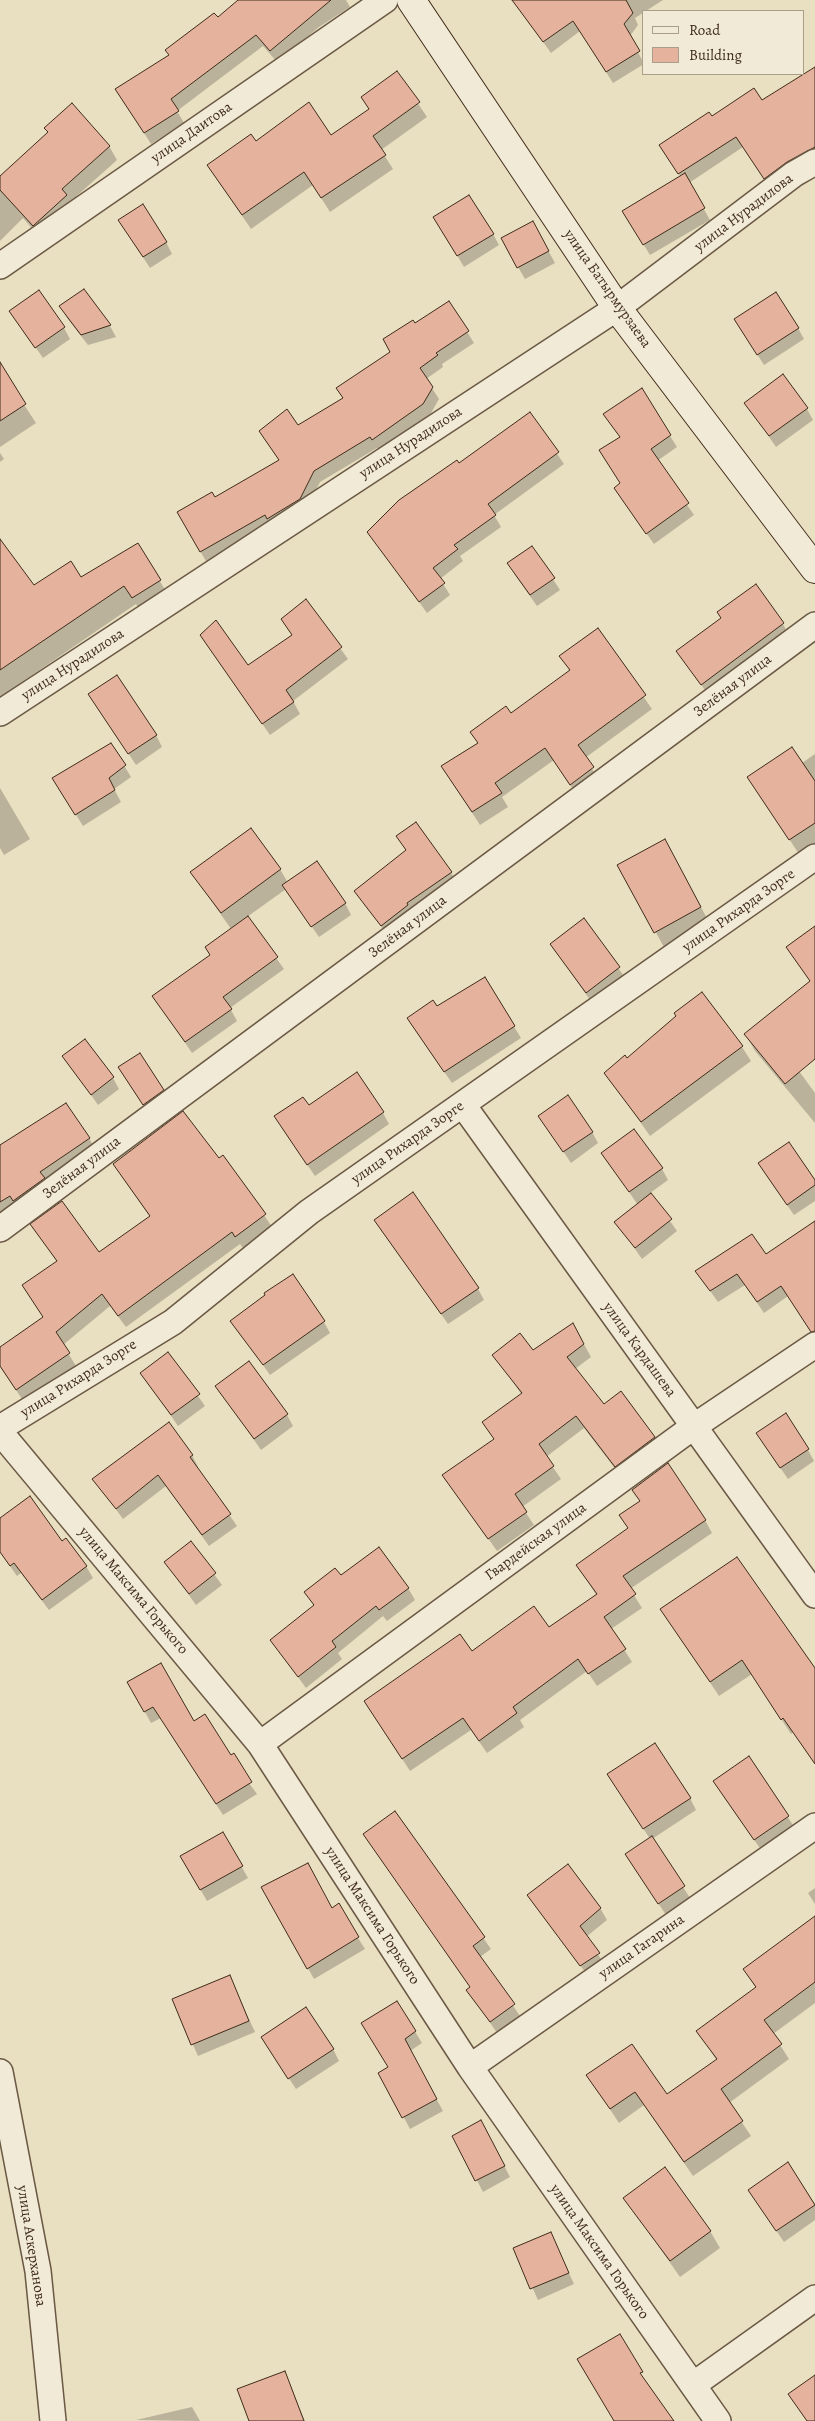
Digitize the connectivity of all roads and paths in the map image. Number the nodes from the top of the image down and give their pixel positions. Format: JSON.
{"nodes":[{"id":1,"x":385,"y":0,"type":"edge"},
{"id":2,"x":410,"y":0,"type":"edge"},
{"id":3,"x":815,"y":162,"type":"edge"},
{"id":4,"x":0,"y":266,"type":"edge"},
{"id":5,"x":618,"y":308,"type":"junction"},
{"id":6,"x":815,"y":569,"type":"edge"},
{"id":7,"x":815,"y":625,"type":"edge"},
{"id":8,"x":0,"y":713,"type":"edge"},
{"id":9,"x":815,"y":857,"type":"edge"},
{"id":10,"x":463,"y":1105,"type":"junction"},
{"id":11,"x":0,"y":1229,"type":"edge"},
{"id":12,"x":815,"y":1344,"type":"edge"},
{"id":13,"x":693,"y":1426,"type":"junction"},
{"id":14,"x":0,"y":1430,"type":"edge"},
{"id":15,"x":815,"y":1595,"type":"edge"},
{"id":16,"x":260,"y":1744,"type":"junction"},
{"id":17,"x":815,"y":1826,"type":"edge"},
{"id":18,"x":470,"y":2067,"type":"junction"},
{"id":19,"x":0,"y":2072,"type":"edge"},
{"id":20,"x":815,"y":2298,"type":"edge"},
{"id":21,"x":693,"y":2384,"type":"junction"},
{"id":22,"x":52,"y":2421,"type":"edge"},
{"id":23,"x":718,"y":2421,"type":"edge"}],
"edges":[{"from":1,"to":4,"type":"street","name":"улица Даитова"},
{"from":2,"to":5,"type":"street","name":"улица Батырмурзаева"},
{"from":3,"to":5,"type":"street","name":"улица Нурадилова"},
{"from":5,"to":6,"type":"street","name":"улица Батырмурзаева"},
{"from":5,"to":8,"type":"street","name":"улица Нурадилова"},
{"from":7,"to":11,"type":"street","name":"Зелёная улица"},
{"from":9,"to":10,"type":"street","name":"улица Рихарда Зорге"},
{"from":10,"to":13,"type":"street","name":"улица Кардашева"},
{"from":10,"to":14,"type":"street","name":"улица Рихарда Зорге"},
{"from":12,"to":13,"type":"street","name":"Гвардейская улица"},
{"from":13,"to":15,"type":"street","name":"улица Кардашева"},
{"from":13,"to":16,"type":"street","name":"Гвардейская улица"},
{"from":14,"to":16,"type":"street","name":"улица Максима Горького"},
{"from":16,"to":18,"type":"street","name":"улица Максима Горького"},
{"from":17,"to":18,"type":"street","name":"улица Гагарина"},
{"from":18,"to":21,"type":"street","name":"улица Максима Горького"},
{"from":19,"to":22,"type":"street","name":"улица Аскерханова"},
{"from":20,"to":21,"type":"street"},
{"from":21,"to":23,"type":"street","name":"улица Максима Горького"}]}
